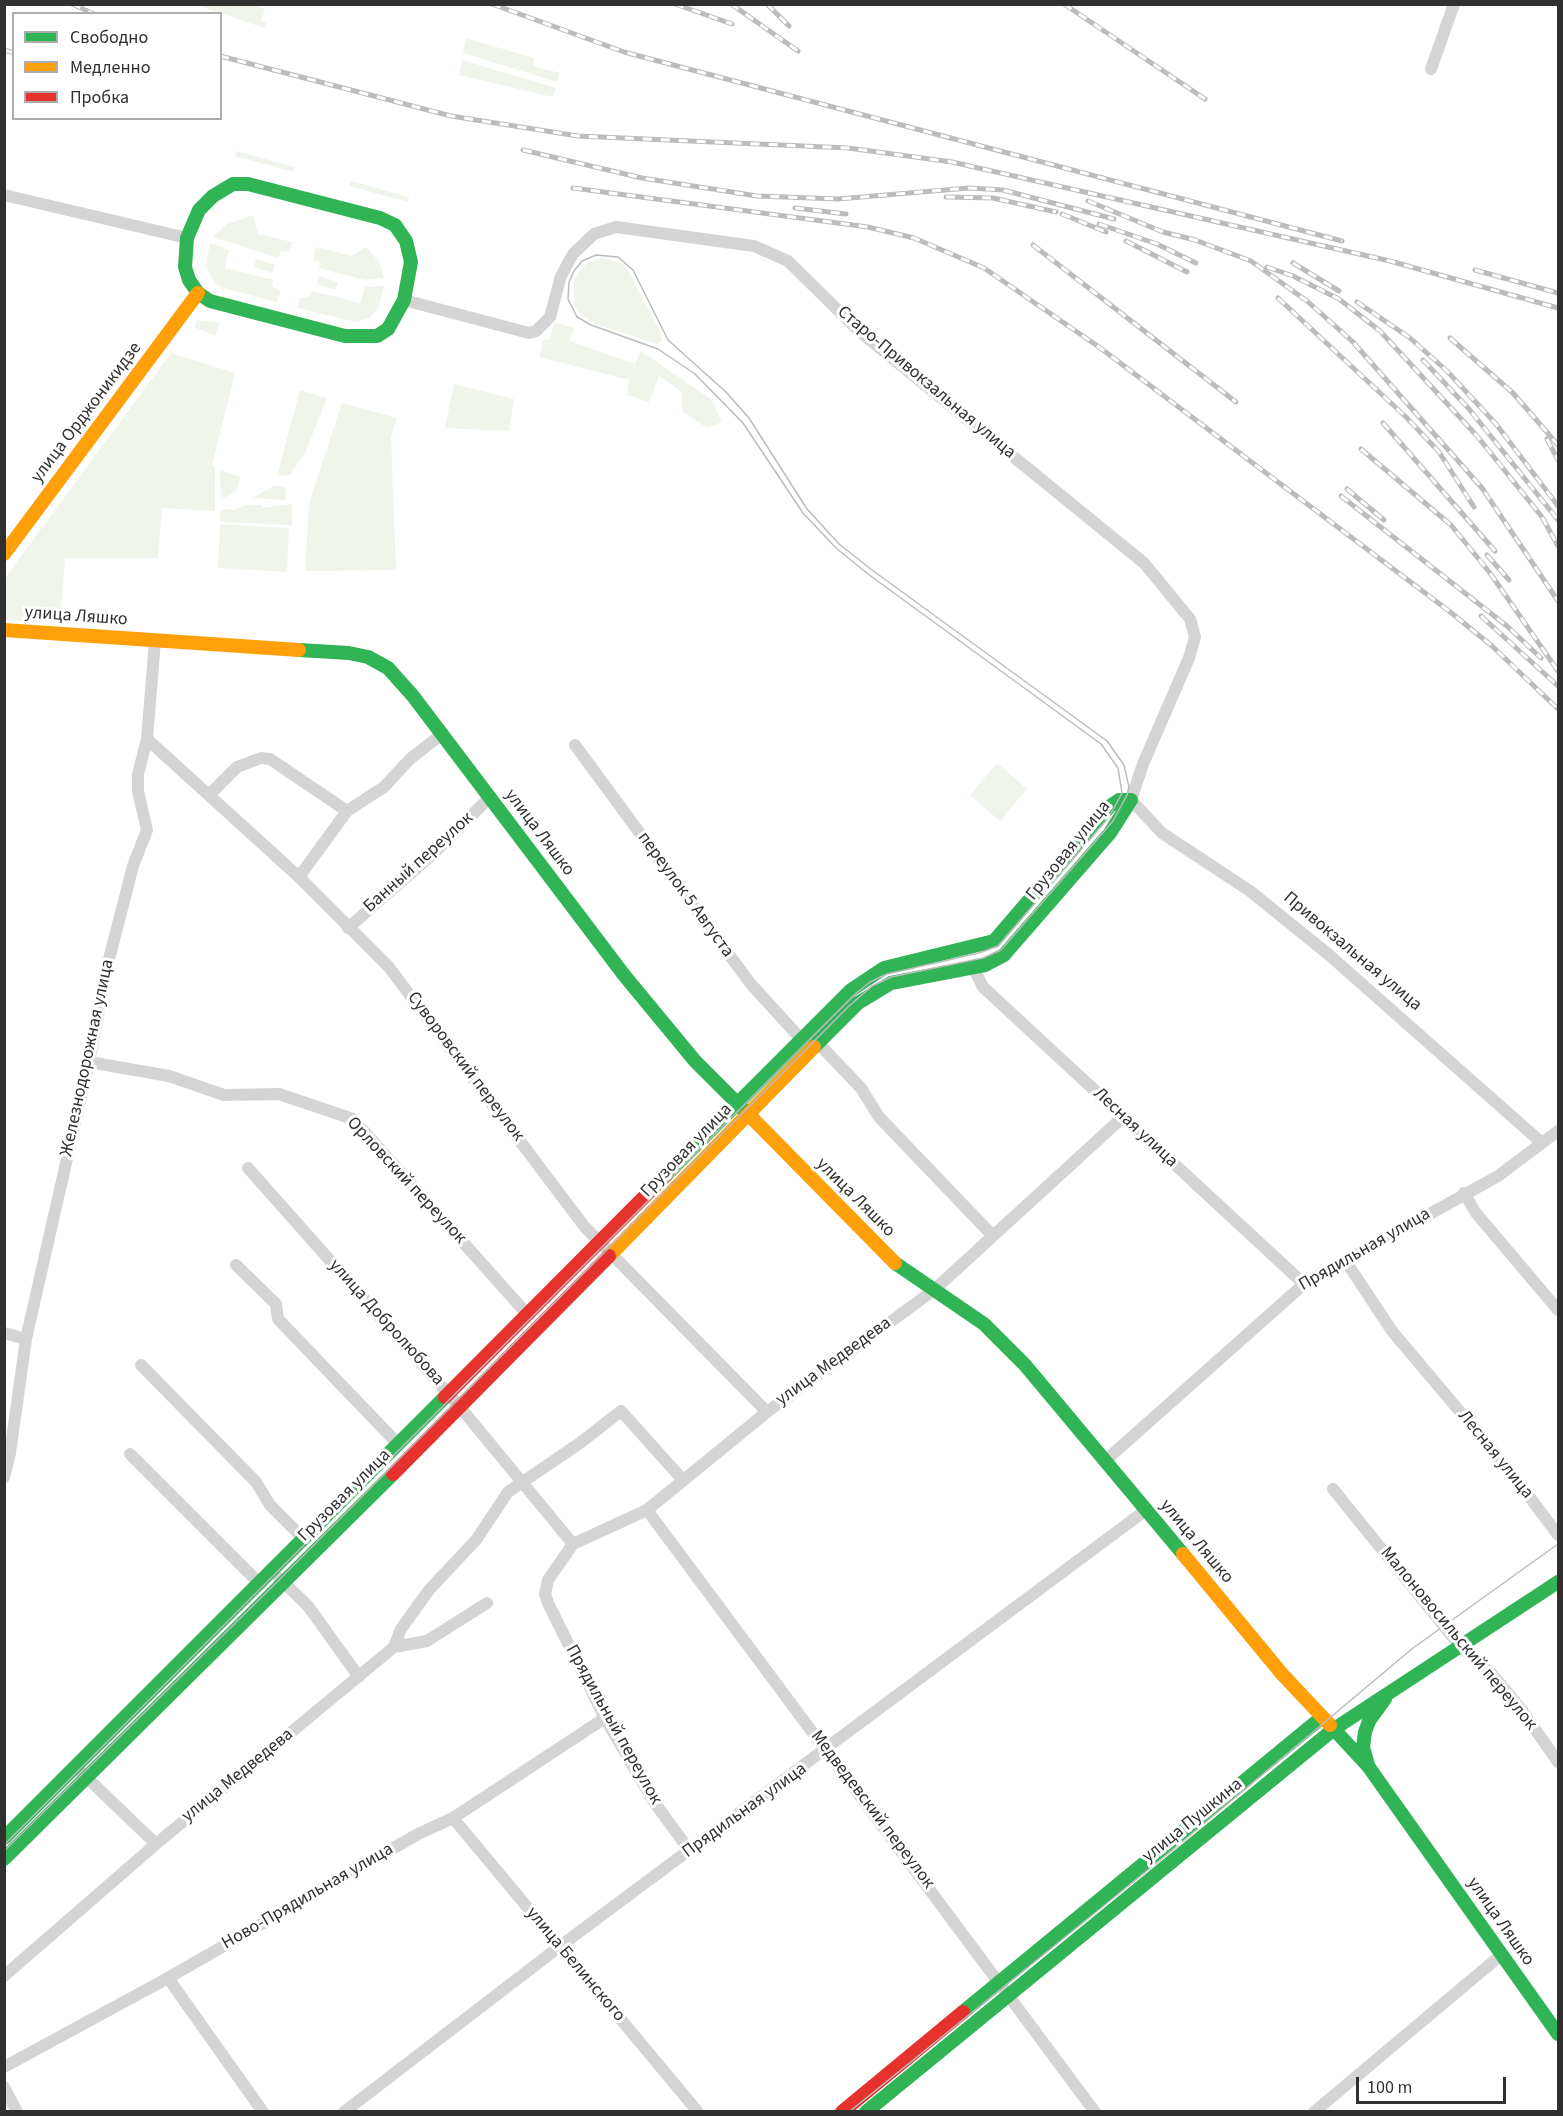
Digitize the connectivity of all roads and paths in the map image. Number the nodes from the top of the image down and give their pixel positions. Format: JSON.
{"nodes":[{"id":1,"x":1455,"y":4,"type":"edge"},
{"id":2,"x":1431,"y":69,"type":"dead end"},
{"id":3,"x":4,"y":195,"type":"edge"},
{"id":4,"x":187,"y":238,"type":"junction"},
{"id":5,"x":198,"y":293,"type":"junction"},
{"id":6,"x":404,"y":300,"type":"junction"},
{"id":7,"x":4,"y":554,"type":"edge"},
{"id":8,"x":4,"y":630,"type":"edge"},
{"id":9,"x":155,"y":641,"type":"junction"},
{"id":10,"x":442,"y":734,"type":"junction"},
{"id":11,"x":147,"y":739,"type":"junction"},
{"id":12,"x":575,"y":745,"type":"dead end"},
{"id":13,"x":210,"y":794,"type":"junction"},
{"id":14,"x":489,"y":798,"type":"junction"},
{"id":15,"x":1131,"y":800,"type":"junction"},
{"id":16,"x":347,"y":811,"type":"junction"},
{"id":17,"x":299,"y":877,"type":"junction"},
{"id":18,"x":348,"y":928,"type":"junction"},
{"id":19,"x":973,"y":968,"type":"junction"},
{"id":20,"x":801,"y":1039,"type":"junction"},
{"id":21,"x":818,"y":1043,"type":"junction"},
{"id":22,"x":89,"y":1062,"type":"junction"},
{"id":23,"x":735,"y":1104,"type":"junction"},
{"id":24,"x":747,"y":1115,"type":"junction"},
{"id":25,"x":1123,"y":1117,"type":"junction"},
{"id":26,"x":1558,"y":1131,"type":"edge"},
{"id":27,"x":1542,"y":1143,"type":"junction"},
{"id":28,"x":248,"y":1168,"type":"dead end"},
{"id":29,"x":1464,"y":1193,"type":"junction"},
{"id":30,"x":993,"y":1236,"type":"junction"},
{"id":31,"x":598,"y":1242,"type":"junction"},
{"id":32,"x":611,"y":1255,"type":"junction"},
{"id":33,"x":1346,"y":1260,"type":"junction"},
{"id":34,"x":236,"y":1265,"type":"dead end"},
{"id":35,"x":1304,"y":1284,"type":"junction"},
{"id":36,"x":934,"y":1290,"type":"junction"},
{"id":37,"x":1558,"y":1310,"type":"edge"},
{"id":38,"x":527,"y":1314,"type":"junction"},
{"id":39,"x":4,"y":1333,"type":"edge"},
{"id":40,"x":26,"y":1339,"type":"junction"},
{"id":41,"x":141,"y":1365,"type":"dead end"},
{"id":42,"x":449,"y":1394,"type":"junction"},
{"id":43,"x":460,"y":1407,"type":"junction"},
{"id":44,"x":767,"y":1412,"type":"junction"},
{"id":45,"x":398,"y":1444,"type":"junction"},
{"id":46,"x":130,"y":1454,"type":"dead end"},
{"id":47,"x":1106,"y":1460,"type":"junction"},
{"id":48,"x":4,"y":1477,"type":"edge"},
{"id":49,"x":682,"y":1479,"type":"junction"},
{"id":50,"x":520,"y":1482,"type":"junction"},
{"id":51,"x":1333,"y":1489,"type":"dead end"},
{"id":52,"x":647,"y":1510,"type":"junction"},
{"id":53,"x":1146,"y":1510,"type":"junction"},
{"id":54,"x":1558,"y":1535,"type":"edge"},
{"id":55,"x":304,"y":1539,"type":"junction"},
{"id":56,"x":573,"y":1544,"type":"junction"},
{"id":57,"x":273,"y":1571,"type":"junction"},
{"id":58,"x":284,"y":1582,"type":"junction"},
{"id":59,"x":1558,"y":1582,"type":"edge"},
{"id":60,"x":260,"y":1584,"type":"junction"},
{"id":61,"x":487,"y":1602,"type":"dead end"},
{"id":62,"x":1460,"y":1646,"type":"junction"},
{"id":63,"x":394,"y":1647,"type":"junction"},
{"id":64,"x":359,"y":1677,"type":"junction"},
{"id":65,"x":1394,"y":1687,"type":"junction"},
{"id":66,"x":605,"y":1718,"type":"junction"},
{"id":67,"x":1322,"y":1718,"type":"junction"},
{"id":68,"x":1334,"y":1729,"type":"junction"},
{"id":69,"x":827,"y":1750,"type":"junction"},
{"id":70,"x":1558,"y":1762,"type":"edge"},
{"id":71,"x":1368,"y":1766,"type":"junction"},
{"id":72,"x":76,"y":1767,"type":"junction"},
{"id":73,"x":87,"y":1778,"type":"junction"},
{"id":74,"x":453,"y":1818,"type":"junction"},
{"id":75,"x":4,"y":1838,"type":"edge"},
{"id":76,"x":156,"y":1844,"type":"junction"},
{"id":77,"x":690,"y":1851,"type":"junction"},
{"id":78,"x":4,"y":1859,"type":"edge"},
{"id":79,"x":559,"y":1947,"type":"junction"},
{"id":80,"x":1501,"y":1955,"type":"junction"},
{"id":81,"x":4,"y":1976,"type":"edge"},
{"id":82,"x":168,"y":1978,"type":"junction"},
{"id":83,"x":1000,"y":1981,"type":"junction"},
{"id":84,"x":1009,"y":1994,"type":"junction"},
{"id":85,"x":1558,"y":2034,"type":"edge"},
{"id":86,"x":4,"y":2067,"type":"edge"},
{"id":87,"x":4,"y":2087,"type":"edge"},
{"id":88,"x":17,"y":2112,"type":"edge"},
{"id":89,"x":263,"y":2112,"type":"edge"},
{"id":90,"x":344,"y":2112,"type":"edge"},
{"id":91,"x":698,"y":2112,"type":"edge"},
{"id":92,"x":842,"y":2112,"type":"edge"},
{"id":93,"x":866,"y":2112,"type":"edge"},
{"id":94,"x":1095,"y":2112,"type":"edge"},
{"id":95,"x":1314,"y":2112,"type":"edge"}],
"edges":[{"from":1,"to":2,"type":"street"},
{"from":3,"to":4,"type":"street"},
{"from":4,"to":5,"type":"street"},
{"from":4,"to":6,"type":"street"},
{"from":5,"to":6,"type":"street"},
{"from":5,"to":7,"type":"street","name":"улица Орджоникидзе"},
{"from":6,"to":15,"type":"street","name":"Старо-Привокзальная улица"},
{"from":8,"to":9,"type":"street","name":"улица Ляшко"},
{"from":9,"to":10,"type":"street","name":"улица Ляшко"},
{"from":9,"to":11,"type":"street","name":"Железнодорожная улица"},
{"from":10,"to":14,"type":"street","name":"улица Ляшко"},
{"from":10,"to":16,"type":"street"},
{"from":11,"to":13,"type":"street","name":"Суворовский переулок"},
{"from":11,"to":22,"type":"street","name":"Железнодорожная улица"},
{"from":12,"to":20,"type":"street","name":"переулок 5 Августа"},
{"from":13,"to":16,"type":"street"},
{"from":13,"to":17,"type":"street","name":"Суворовский переулок"},
{"from":14,"to":18,"type":"street","name":"Банный переулок"},
{"from":14,"to":23,"type":"street","name":"улица Ляшко"},
{"from":15,"to":19,"type":"street","name":"Грузовая улица"},
{"from":15,"to":20,"type":"street","name":"Грузовая улица"},
{"from":15,"to":27,"type":"street","name":"Привокзальная улица"},
{"from":16,"to":17,"type":"street"},
{"from":17,"to":18,"type":"street","name":"Суворовский переулок"},
{"from":18,"to":31,"type":"street","name":"Суворовский переулок"},
{"from":19,"to":21,"type":"street","name":"Грузовая улица"},
{"from":19,"to":25,"type":"street","name":"Лесная улица"},
{"from":20,"to":23,"type":"street","name":"Грузовая улица"},
{"from":21,"to":24,"type":"street","name":"Грузовая улица"},
{"from":21,"to":30,"type":"street"},
{"from":22,"to":38,"type":"street","name":"Орловский переулок"},
{"from":22,"to":40,"type":"street","name":"Железнодорожная улица"},
{"from":23,"to":24,"type":"street","name":"улица Ляшко"},
{"from":23,"to":31,"type":"street","name":"Грузовая улица"},
{"from":24,"to":32,"type":"street","name":"Грузовая улица"},
{"from":24,"to":36,"type":"street","name":"улица Ляшко"},
{"from":25,"to":30,"type":"street","name":"улица Медведева"},
{"from":25,"to":35,"type":"street","name":"Лесная улица"},
{"from":26,"to":27,"type":"street","name":"Прядильная улица"},
{"from":27,"to":29,"type":"street","name":"Прядильная улица"},
{"from":28,"to":42,"type":"street","name":"улица Добролюбова"},
{"from":29,"to":33,"type":"street","name":"Прядильная улица"},
{"from":29,"to":37,"type":"street"},
{"from":30,"to":36,"type":"street","name":"улица Медведева"},
{"from":31,"to":32,"type":"street","name":"Суворовский переулок"},
{"from":31,"to":38,"type":"street","name":"Грузовая улица"},
{"from":32,"to":43,"type":"street","name":"Грузовая улица"},
{"from":32,"to":44,"type":"street","name":"Суворовский переулок"},
{"from":33,"to":35,"type":"street","name":"Прядильная улица"},
{"from":33,"to":54,"type":"street","name":"Лесная улица"},
{"from":34,"to":45,"type":"street"},
{"from":35,"to":47,"type":"street","name":"Прядильная улица"},
{"from":36,"to":44,"type":"street","name":"улица Медведева"},
{"from":36,"to":47,"type":"street","name":"улица Ляшко"},
{"from":38,"to":42,"type":"street","name":"Грузовая улица"},
{"from":39,"to":40,"type":"street"},
{"from":40,"to":48,"type":"street","name":"Железнодорожная улица"},
{"from":41,"to":55,"type":"street"},
{"from":42,"to":43,"type":"street","name":"улица Добролюбова"},
{"from":42,"to":45,"type":"street","name":"Грузовая улица"},
{"from":43,"to":50,"type":"street","name":"улица Добролюбова"},
{"from":43,"to":58,"type":"street","name":"Грузовая улица"},
{"from":44,"to":49,"type":"street","name":"улица Медведева"},
{"from":45,"to":55,"type":"street","name":"Грузовая улица"},
{"from":46,"to":60,"type":"street"},
{"from":47,"to":53,"type":"street","name":"улица Ляшко"},
{"from":49,"to":50,"type":"street"},
{"from":49,"to":52,"type":"street","name":"улица Медведева"},
{"from":50,"to":56,"type":"street","name":"улица Добролюбова"},
{"from":50,"to":63,"type":"street"},
{"from":51,"to":62,"type":"street","name":"Малоновосильский переулок"},
{"from":52,"to":56,"type":"street","name":"улица Медведева"},
{"from":52,"to":69,"type":"street","name":"Медведевский переулок"},
{"from":53,"to":67,"type":"street","name":"улица Ляшко"},
{"from":53,"to":69,"type":"street","name":"Прядильная улица"},
{"from":55,"to":57,"type":"street","name":"Грузовая улица"},
{"from":56,"to":66,"type":"street","name":"Прядильный переулок"},
{"from":57,"to":58,"type":"street"},
{"from":57,"to":60,"type":"street","name":"Грузовая улица"},
{"from":58,"to":64,"type":"street"},
{"from":58,"to":73,"type":"street","name":"Грузовая улица"},
{"from":59,"to":62,"type":"street","name":"улица Пушкина"},
{"from":60,"to":72,"type":"street","name":"Грузовая улица"},
{"from":61,"to":63,"type":"street"},
{"from":62,"to":65,"type":"street","name":"улица Пушкина"},
{"from":62,"to":70,"type":"street","name":"Малоновосильский переулок"},
{"from":63,"to":64,"type":"street","name":"улица Медведева"},
{"from":64,"to":76,"type":"street","name":"улица Медведева"},
{"from":65,"to":68,"type":"street","name":"улица Пушкина"},
{"from":65,"to":71,"type":"street"},
{"from":66,"to":74,"type":"street","name":"Ново-Прядильная улица"},
{"from":66,"to":77,"type":"street","name":"Прядильный переулок"},
{"from":67,"to":68,"type":"street","name":"улица Ляшко"},
{"from":67,"to":83,"type":"street","name":"улица Пушкина"},
{"from":68,"to":71,"type":"street","name":"улица Ляшко"},
{"from":68,"to":84,"type":"street","name":"улица Пушкина"},
{"from":69,"to":77,"type":"street","name":"Прядильная улица"},
{"from":69,"to":83,"type":"street","name":"Медведевский переулок"},
{"from":71,"to":80,"type":"street","name":"улица Ляшко"},
{"from":72,"to":73,"type":"street"},
{"from":72,"to":75,"type":"street","name":"Грузовая улица"},
{"from":73,"to":76,"type":"street"},
{"from":73,"to":78,"type":"street","name":"Грузовая улица"},
{"from":74,"to":79,"type":"street","name":"улица Белинского"},
{"from":74,"to":82,"type":"street","name":"Ново-Прядильная улица"},
{"from":76,"to":81,"type":"street","name":"улица Медведева"},
{"from":77,"to":79,"type":"street","name":"Прядильная улица"},
{"from":79,"to":90,"type":"street","name":"Прядильная улица"},
{"from":79,"to":91,"type":"street","name":"улица Белинского"},
{"from":80,"to":85,"type":"street","name":"улица Ляшко"},
{"from":80,"to":95,"type":"street"},
{"from":82,"to":86,"type":"street","name":"Ново-Прядильная улица"},
{"from":82,"to":89,"type":"street"},
{"from":83,"to":84,"type":"street","name":"Медведевский переулок"},
{"from":83,"to":92,"type":"street","name":"улица Пушкина"},
{"from":84,"to":93,"type":"street","name":"улица Пушкина"},
{"from":84,"to":94,"type":"street","name":"Медведевский переулок"},
{"from":87,"to":88,"type":"street"}]}
